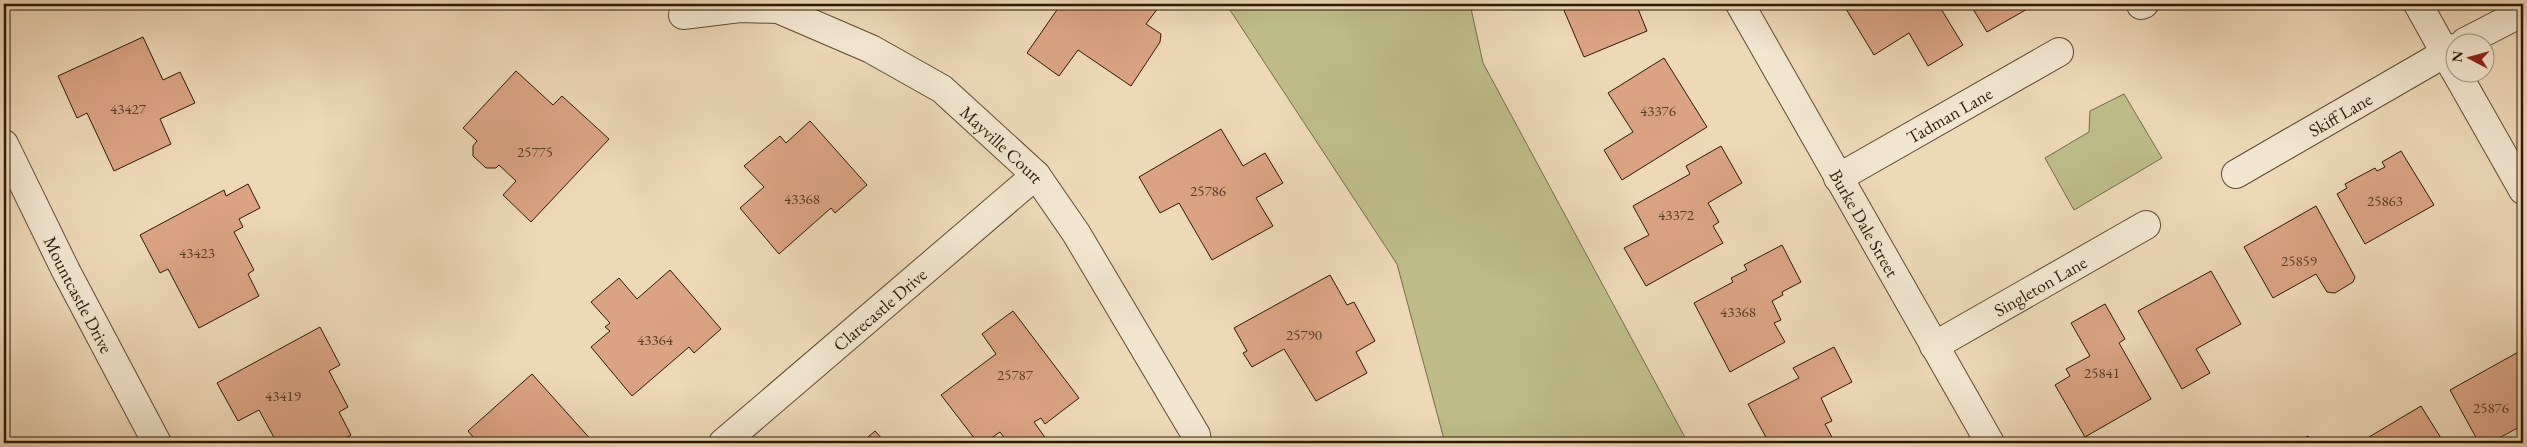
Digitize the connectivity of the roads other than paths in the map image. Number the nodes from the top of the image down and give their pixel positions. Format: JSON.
{"nodes":[{"id":1,"x":1740,"y":4,"type":"edge"},
{"id":2,"x":2418,"y":4,"type":"edge"},
{"id":3,"x":2523,"y":12,"type":"edge"},
{"id":4,"x":683,"y":15,"type":"dead end"},
{"id":5,"x":2493,"y":32,"type":"edge"},
{"id":6,"x":2444,"y":41,"type":"edge"},
{"id":7,"x":2060,"y":52,"type":"dead end"},
{"id":8,"x":2444,"y":63,"type":"edge"},
{"id":9,"x":2468,"y":82,"type":"edge"},
{"id":10,"x":4,"y":144,"type":"edge"},
{"id":11,"x":2236,"y":174,"type":"dead end"},
{"id":12,"x":1036,"y":175,"type":"junction"},
{"id":13,"x":1838,"y":178,"type":"junction"},
{"id":14,"x":2523,"y":190,"type":"edge"},
{"id":15,"x":2146,"y":225,"type":"dead end"},
{"id":16,"x":1934,"y":346,"type":"junction"},
{"id":17,"x":157,"y":443,"type":"edge"},
{"id":18,"x":723,"y":443,"type":"edge"},
{"id":19,"x":1197,"y":443,"type":"edge"},
{"id":20,"x":1990,"y":443,"type":"edge"}],
"edges":[{"from":1,"to":13,"type":"street","name":"Burke Dale Street"},
{"from":2,"to":6,"type":"street"},
{"from":3,"to":5,"type":"street","name":"Skiff Lane"},
{"from":4,"to":12,"type":"street","name":"Mayville Court"},
{"from":7,"to":13,"type":"street","name":"Tadman Lane"},
{"from":8,"to":11,"type":"street","name":"Skiff Lane"},
{"from":9,"to":14,"type":"street"},
{"from":10,"to":17,"type":"street","name":"Mountcastle Drive"},
{"from":12,"to":18,"type":"street","name":"Clarecastle Drive"},
{"from":12,"to":19,"type":"street","name":"Mayville Court"},
{"from":13,"to":16,"type":"street","name":"Burke Dale Street"},
{"from":15,"to":16,"type":"street","name":"Singleton Lane"},
{"from":16,"to":20,"type":"street","name":"Burke Dale Street"}]}
